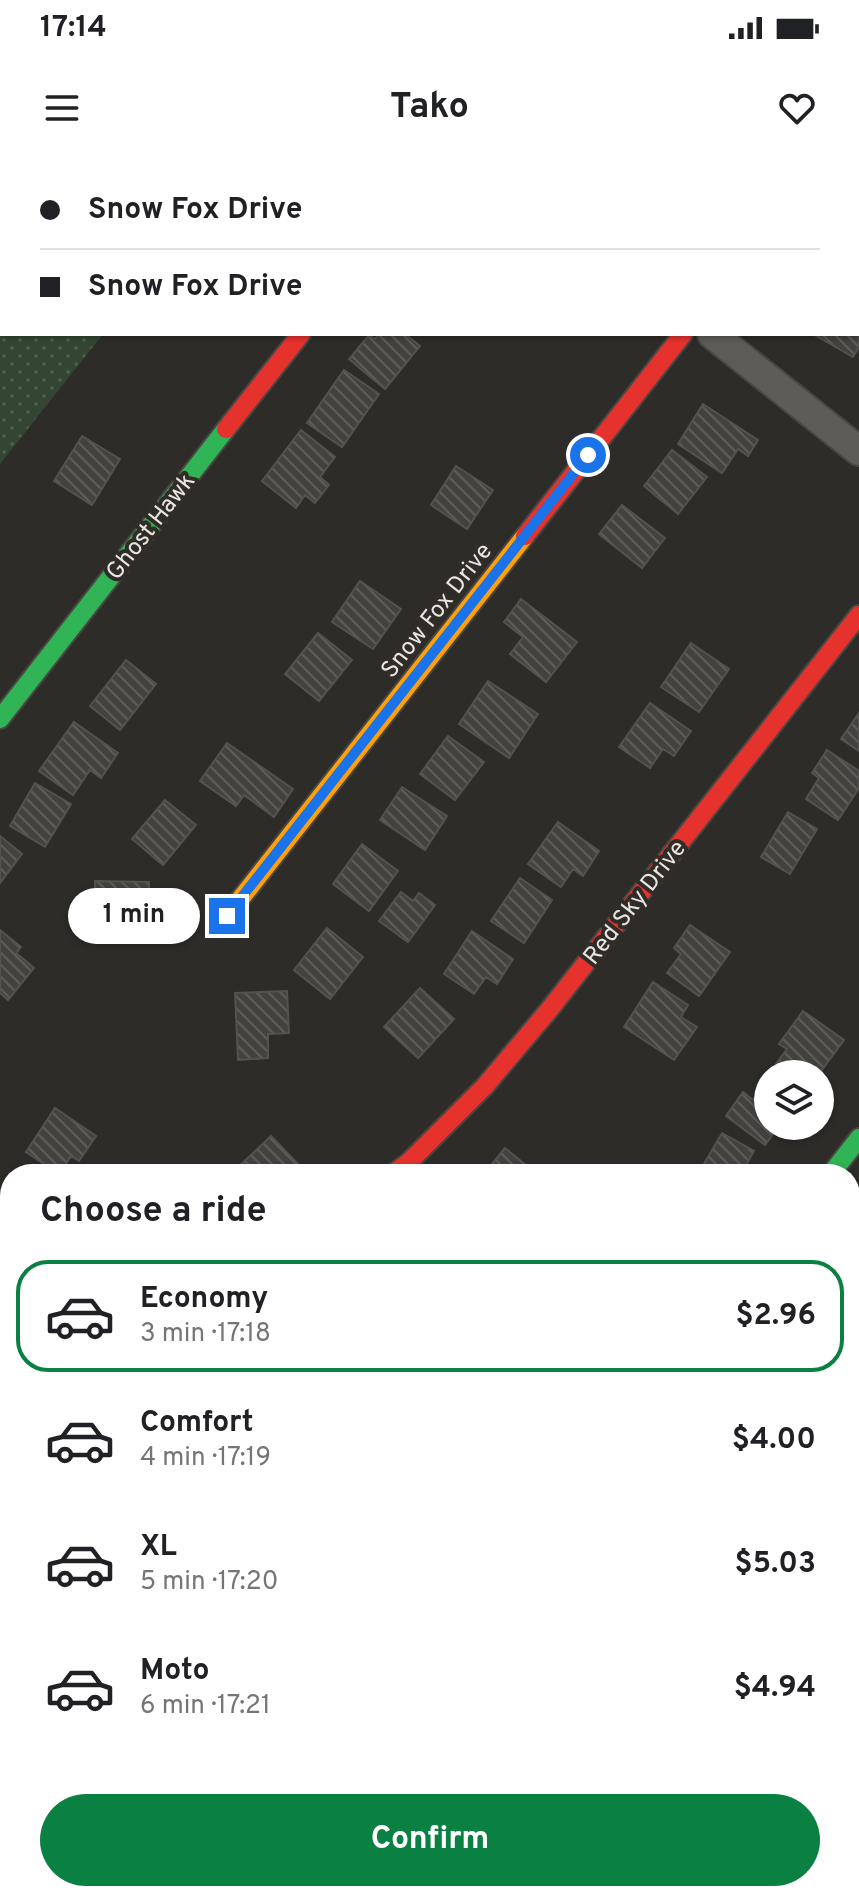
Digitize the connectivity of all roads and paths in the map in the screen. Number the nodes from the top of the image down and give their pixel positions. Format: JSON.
{"nodes":[{"id":1,"x":299,"y":336,"type":"edge"},
{"id":2,"x":681,"y":336,"type":"edge"},
{"id":3,"x":715,"y":336,"type":"edge"},
{"id":4,"x":859,"y":451,"type":"edge"},
{"id":5,"x":859,"y":615,"type":"edge"},
{"id":6,"x":0,"y":719,"type":"edge"},
{"id":7,"x":227,"y":916,"type":"dead end"},
{"id":8,"x":859,"y":1138,"type":"edge"},
{"id":9,"x":406,"y":1164,"type":"edge"},
{"id":10,"x":839,"y":1164,"type":"edge"}],
"edges":[{"from":1,"to":6,"type":"street","name":"Ghost Hawk"},
{"from":2,"to":7,"type":"street","name":"Snow Fox Drive"},
{"from":3,"to":4,"type":"street"},
{"from":5,"to":9,"type":"street","name":"Red Sky Drive"},
{"from":8,"to":10,"type":"street"}]}
